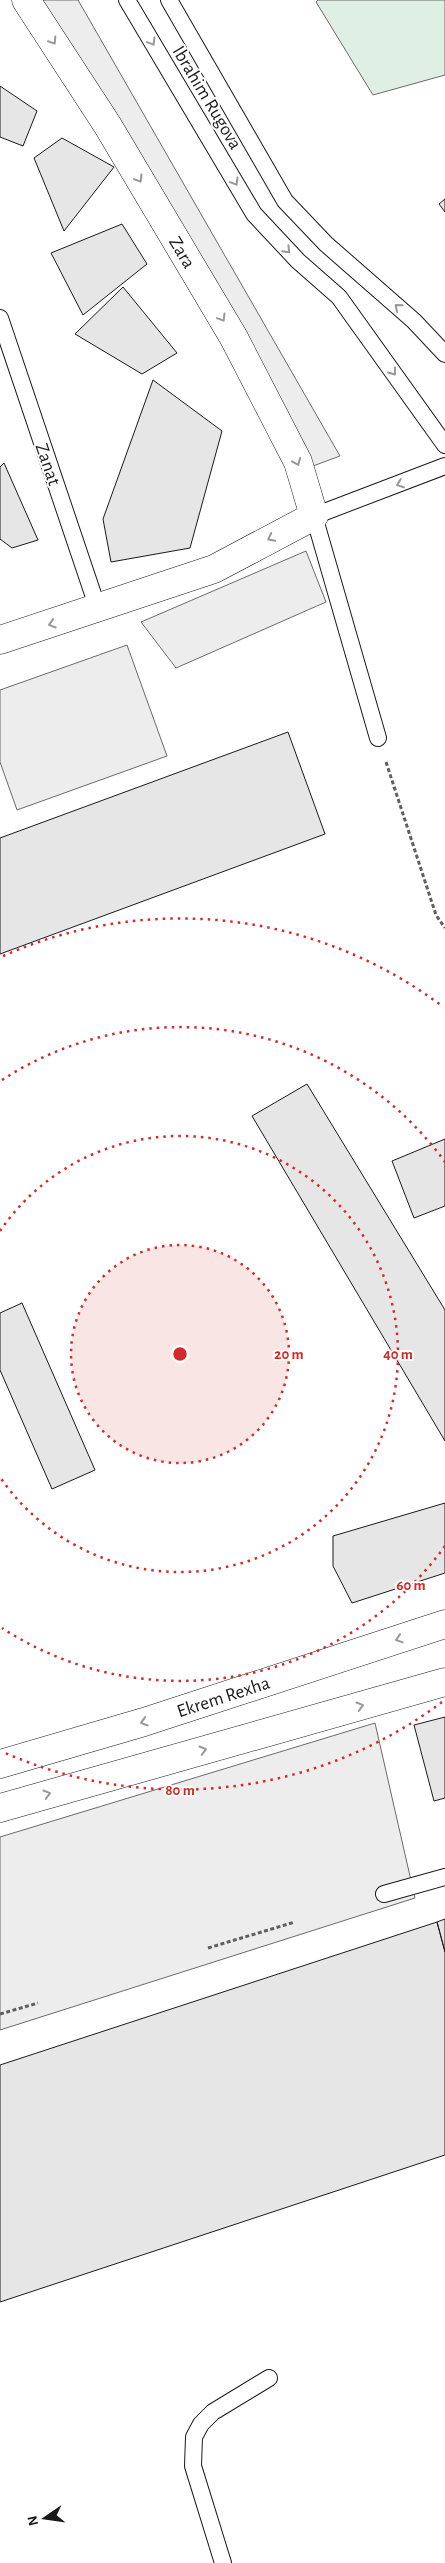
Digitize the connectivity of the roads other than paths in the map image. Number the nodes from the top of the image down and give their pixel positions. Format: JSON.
{"nodes":[{"id":1,"x":26,"y":0,"type":"edge"},
{"id":2,"x":128,"y":0,"type":"edge"},
{"id":3,"x":169,"y":0,"type":"edge"},
{"id":4,"x":0,"y":318,"type":"edge"},
{"id":5,"x":445,"y":354,"type":"edge"},
{"id":6,"x":445,"y":445,"type":"edge"},
{"id":7,"x":445,"y":466,"type":"edge"},
{"id":8,"x":314,"y":516,"type":"junction"},
{"id":9,"x":98,"y":609,"type":"junction"},
{"id":10,"x":0,"y":640,"type":"edge"},
{"id":11,"x":378,"y":738,"type":"road end"},
{"id":12,"x":445,"y":1624,"type":"edge"},
{"id":13,"x":445,"y":1682,"type":"edge"},
{"id":14,"x":0,"y":1764,"type":"edge"},
{"id":15,"x":0,"y":1808,"type":"edge"},
{"id":16,"x":445,"y":1877,"type":"edge"},
{"id":17,"x":384,"y":1894,"type":"dead end"},
{"id":18,"x":269,"y":2378,"type":"dead end"},
{"id":19,"x":222,"y":2563,"type":"edge"}],
"edges":[{"from":1,"to":8,"type":"street","name":"Zara","one_way":true},
{"from":2,"to":6,"type":"lane","name":"Ibrahim Rugova","one_way":true},
{"from":5,"to":3,"type":"lane","name":"Ibrahim Rugova","one_way":true},
{"from":4,"to":9,"type":"lane","name":"Zanat"},
{"from":7,"to":8,"type":"lane","one_way":true},
{"from":8,"to":9,"type":"street","one_way":true},
{"from":8,"to":11,"type":"lane"},
{"from":9,"to":10,"type":"street","one_way":true},
{"from":12,"to":14,"type":"street","name":"Ekrem Rexha","one_way":true},
{"from":15,"to":13,"type":"street","one_way":true},
{"from":16,"to":17,"type":"lane"},
{"from":18,"to":19,"type":"lane"}]}
